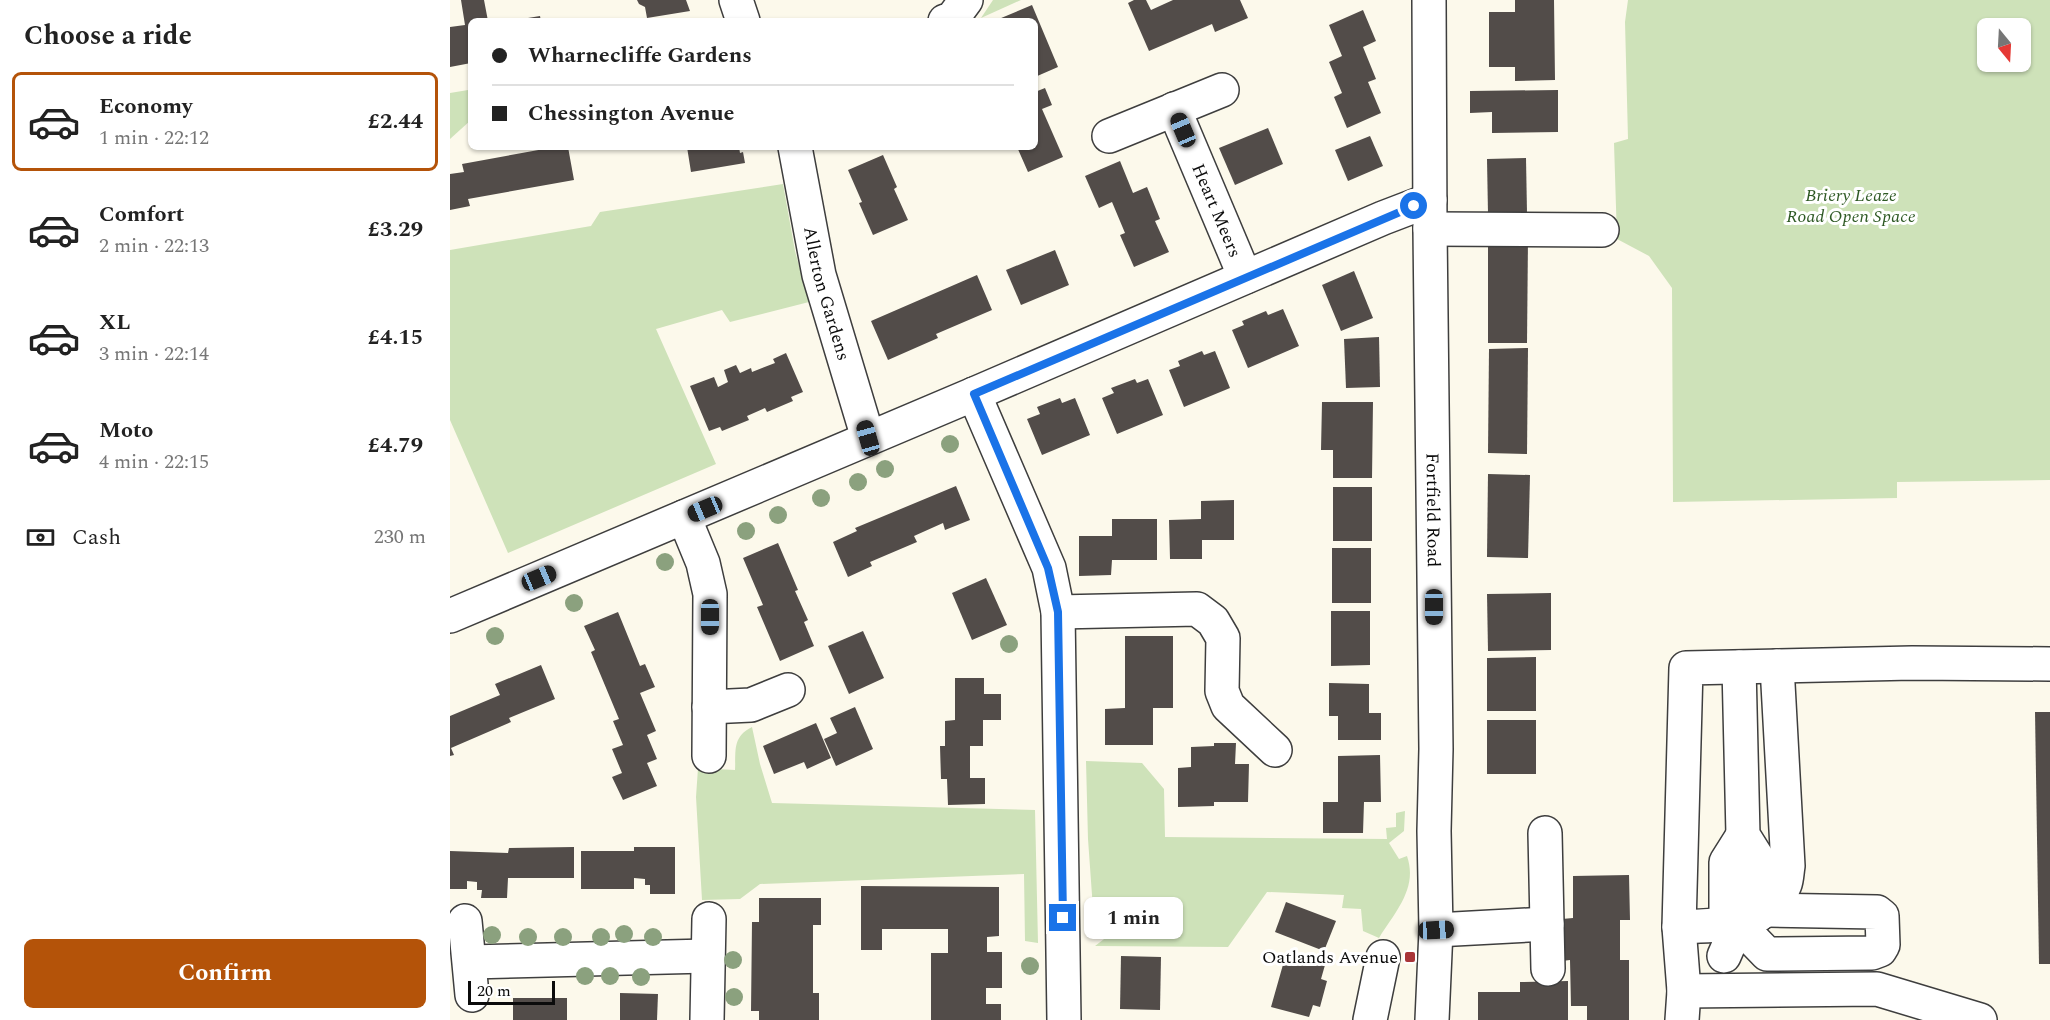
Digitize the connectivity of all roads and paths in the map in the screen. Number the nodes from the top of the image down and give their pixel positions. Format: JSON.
{"nodes":[{"id":1,"x":736,"y":0,"type":"edge"},
{"id":2,"x":966,"y":0,"type":"edge"},
{"id":3,"x":1430,"y":0,"type":"edge"},
{"id":4,"x":741,"y":18,"type":"edge"},
{"id":5,"x":952,"y":18,"type":"edge"},
{"id":6,"x":1222,"y":90,"type":"dead end"},
{"id":7,"x":1174,"y":109,"type":"junction"},
{"id":8,"x":1109,"y":136,"type":"dead end"},
{"id":9,"x":796,"y":150,"type":"edge"},
{"id":10,"x":1430,"y":215,"type":"junction"},
{"id":11,"x":1602,"y":230,"type":"dead end"},
{"id":12,"x":1245,"y":277,"type":"junction"},
{"id":13,"x":974,"y":394,"type":"junction"},
{"id":14,"x":868,"y":438,"type":"junction"},
{"id":15,"x":684,"y":518,"type":"junction"},
{"id":16,"x":1058,"y":612,"type":"junction"},
{"id":17,"x":450,"y":616,"type":"edge"},
{"id":18,"x":2050,"y":664,"type":"edge"},
{"id":19,"x":1777,"y":666,"type":"junction"},
{"id":20,"x":1739,"y":667,"type":"junction"},
{"id":21,"x":788,"y":690,"type":"dead end"},
{"id":22,"x":710,"y":707,"type":"junction"},
{"id":23,"x":1275,"y":750,"type":"dead end"},
{"id":24,"x":709,"y":756,"type":"dead end"},
{"id":25,"x":1545,"y":833,"type":"dead end"},
{"id":26,"x":709,"y":919,"type":"dead end"},
{"id":27,"x":465,"y":921,"type":"dead end"},
{"id":28,"x":1547,"y":924,"type":"junction"},
{"id":29,"x":1743,"y":926,"type":"junction"},
{"id":30,"x":1679,"y":927,"type":"junction"},
{"id":31,"x":1436,"y":930,"type":"junction"},
{"id":32,"x":707,"y":956,"type":"junction"},
{"id":33,"x":1383,"y":957,"type":"dead end"},
{"id":34,"x":470,"y":962,"type":"junction"},
{"id":35,"x":1548,"y":969,"type":"dead end"},
{"id":36,"x":472,"y":995,"type":"dead end"},
{"id":37,"x":1683,"y":1005,"type":"edge"},
{"id":38,"x":707,"y":1020,"type":"edge"},
{"id":39,"x":1064,"y":1020,"type":"edge"},
{"id":40,"x":1370,"y":1020,"type":"edge"},
{"id":41,"x":1432,"y":1020,"type":"edge"},
{"id":42,"x":1980,"y":1020,"type":"edge"}],
"edges":[{"from":1,"to":4,"type":"street"},
{"from":2,"to":5,"type":"street"},
{"from":3,"to":10,"type":"street","name":"Fortfield Road"},
{"from":6,"to":7,"type":"street"},
{"from":7,"to":8,"type":"street"},
{"from":7,"to":12,"type":"street","name":"Heart Meers"},
{"from":9,"to":14,"type":"street","name":"Allerton Gardens"},
{"from":10,"to":11,"type":"street"},
{"from":10,"to":12,"type":"street"},
{"from":10,"to":31,"type":"street","name":"Fortfield Road"},
{"from":12,"to":13,"type":"street"},
{"from":13,"to":14,"type":"street"},
{"from":13,"to":16,"type":"street"},
{"from":14,"to":15,"type":"street"},
{"from":15,"to":17,"type":"street"},
{"from":15,"to":22,"type":"street"},
{"from":16,"to":23,"type":"street"},
{"from":16,"to":39,"type":"street"},
{"from":18,"to":19,"type":"street"},
{"from":19,"to":20,"type":"street"},
{"from":19,"to":29,"type":"street"},
{"from":20,"to":29,"type":"street"},
{"from":20,"to":30,"type":"street"},
{"from":21,"to":22,"type":"street"},
{"from":22,"to":24,"type":"street"},
{"from":25,"to":28,"type":"street"},
{"from":26,"to":32,"type":"street"},
{"from":27,"to":34,"type":"street"},
{"from":28,"to":31,"type":"street"},
{"from":28,"to":35,"type":"street"},
{"from":29,"to":30,"type":"street"},
{"from":30,"to":37,"type":"street"},
{"from":31,"to":41,"type":"street","name":"Fortfield Road"},
{"from":32,"to":34,"type":"street"},
{"from":32,"to":38,"type":"street"},
{"from":33,"to":40,"type":"street"},
{"from":34,"to":36,"type":"street"},
{"from":37,"to":42,"type":"street"}]}
